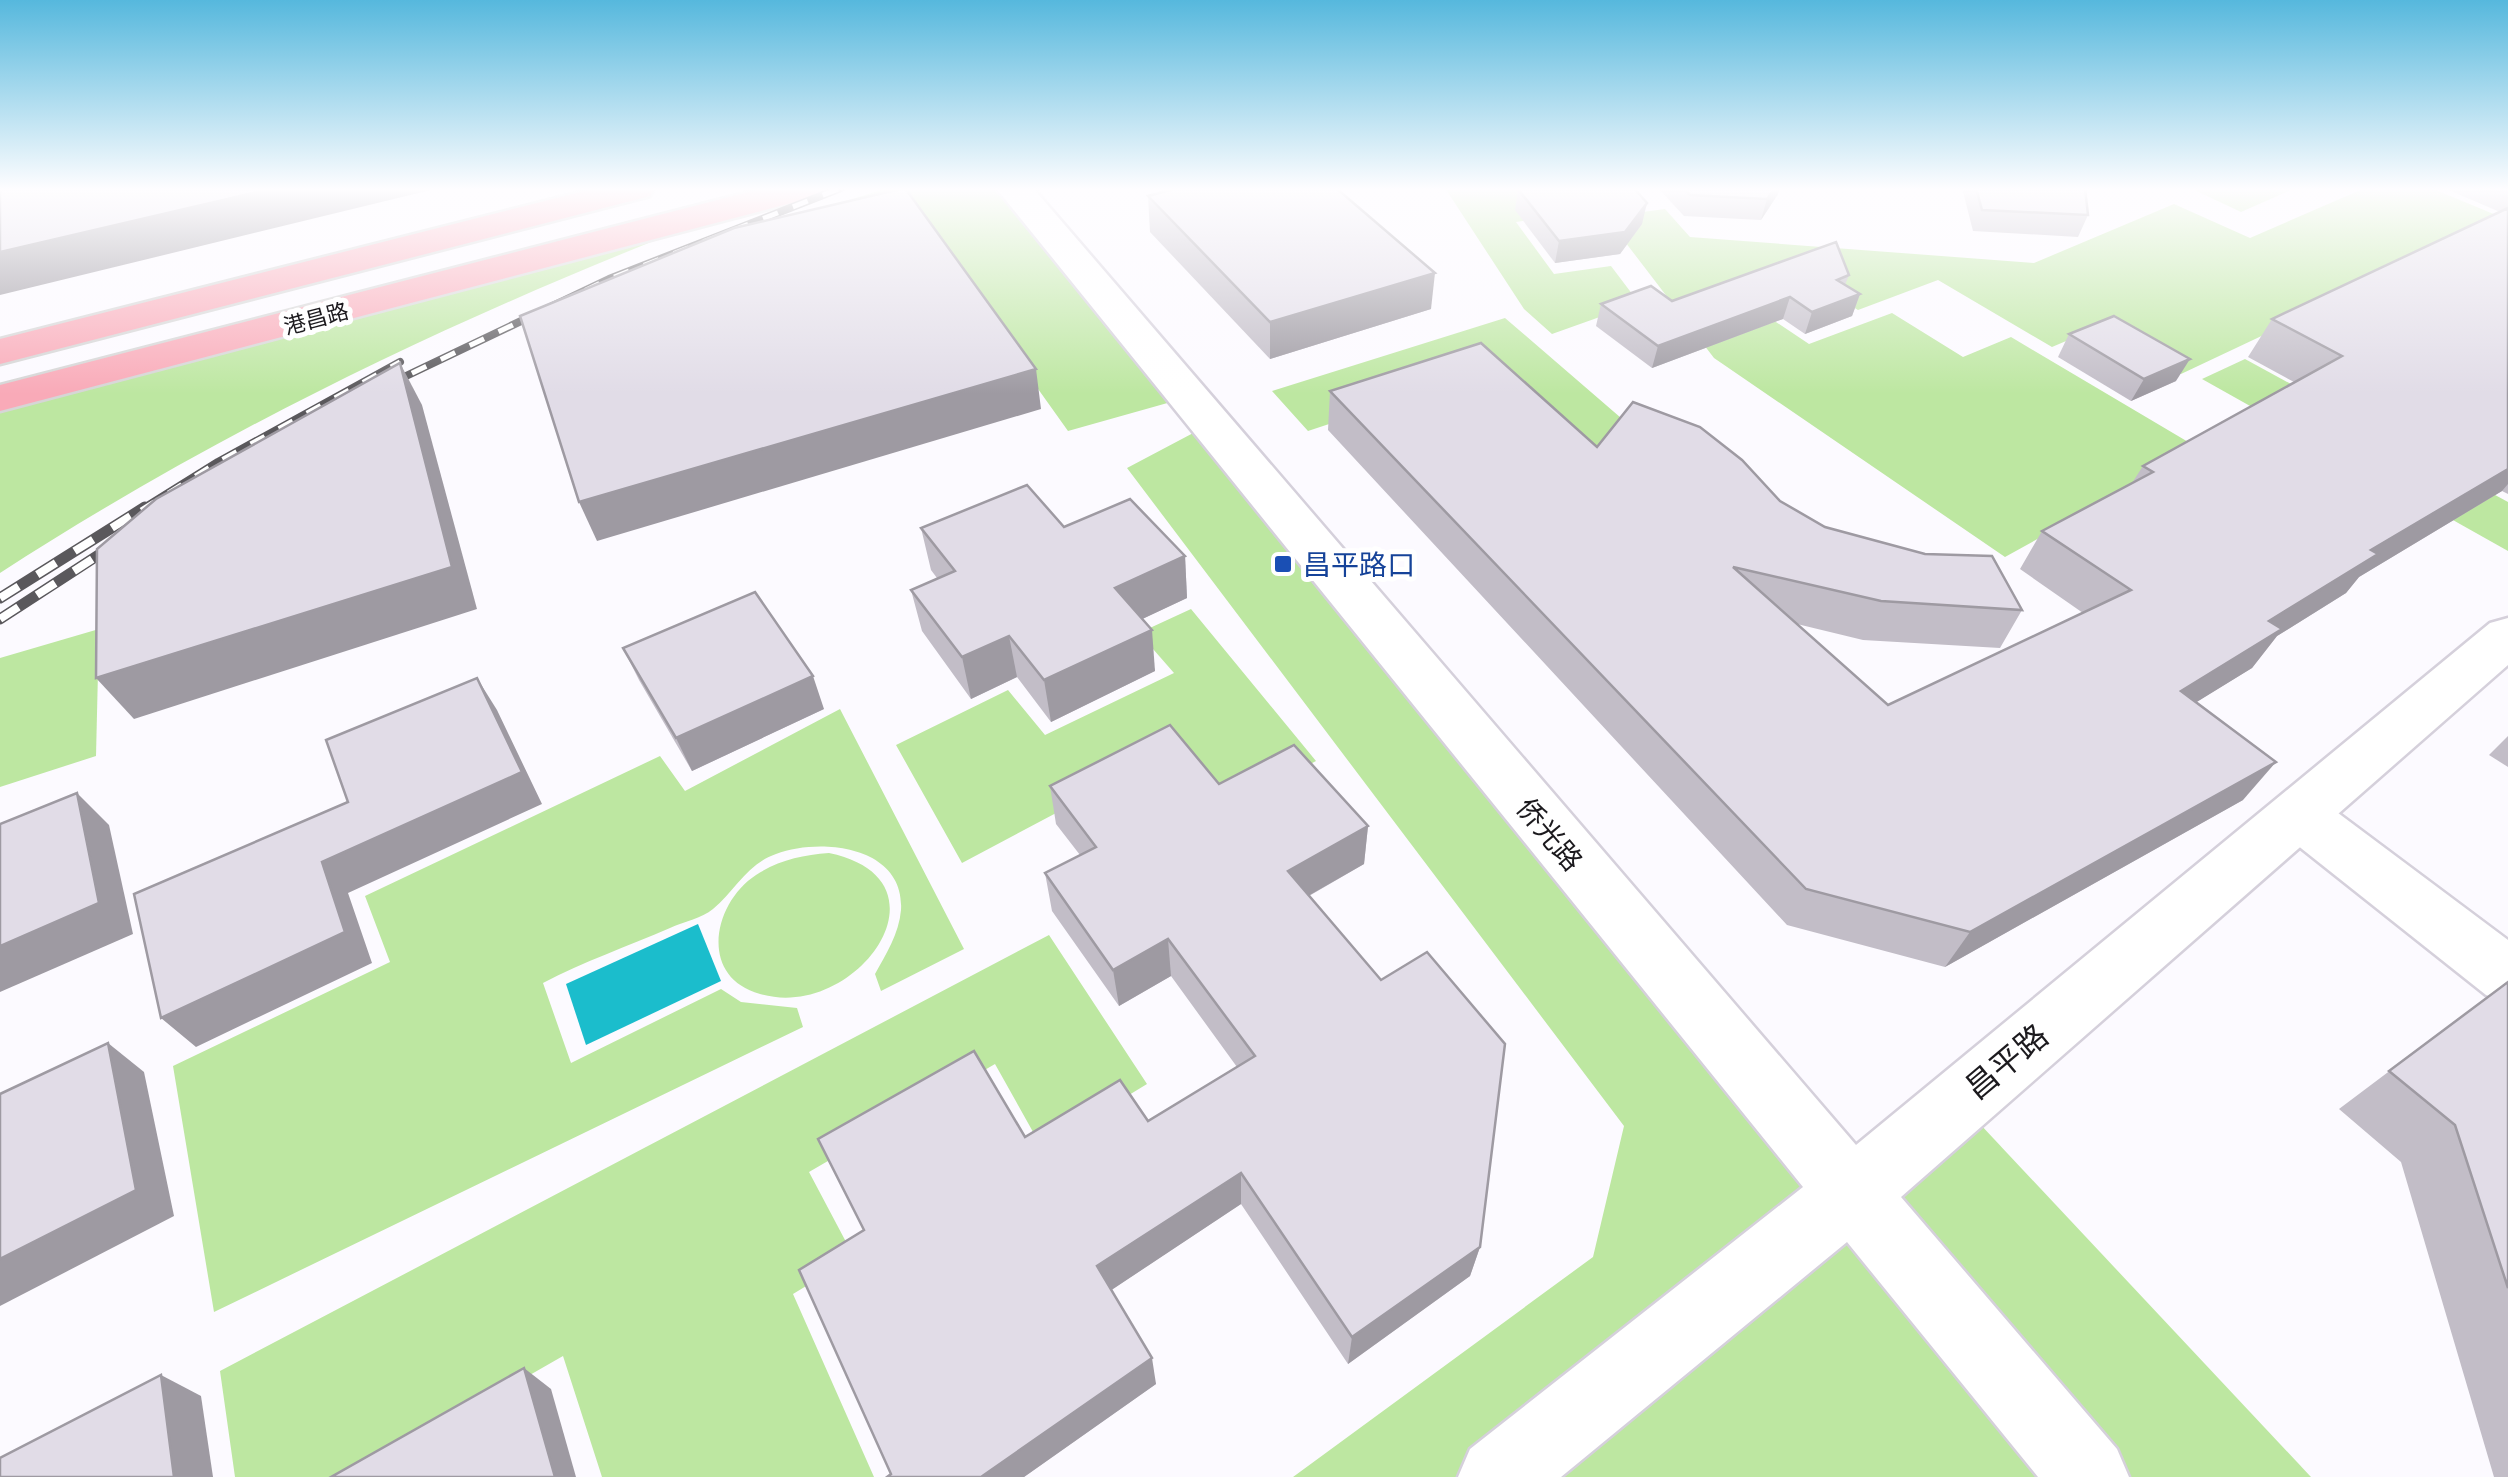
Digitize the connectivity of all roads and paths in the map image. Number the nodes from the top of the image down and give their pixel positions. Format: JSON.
{"nodes":[{"id":1,"x":369,"y":257,"type":"edge"},
{"id":2,"x":547,"y":257,"type":"edge"},
{"id":3,"x":1071,"y":257,"type":"edge"},
{"id":4,"x":0,"y":352,"type":"edge"},
{"id":5,"x":0,"y":398,"type":"edge"},
{"id":6,"x":2508,"y":636,"type":"edge"},
{"id":7,"x":2298,"y":814,"type":"junction"},
{"id":8,"x":2508,"y":976,"type":"edge"},
{"id":9,"x":1851,"y":1194,"type":"junction"},
{"id":10,"x":1498,"y":1477,"type":"edge"},
{"id":11,"x":2089,"y":1477,"type":"edge"}],
"edges":[{"from":1,"to":4,"type":"main road","name":"港昌路"},
{"from":2,"to":5,"type":"main road","name":"港昌路"},
{"from":3,"to":9,"type":"street","name":"侨光路"},
{"from":6,"to":7,"type":"street","name":"昌平路"},
{"from":7,"to":8,"type":"street"},
{"from":7,"to":9,"type":"street","name":"昌平路"},
{"from":9,"to":10,"type":"street","name":"昌平路"},
{"from":9,"to":11,"type":"street","name":"侨光路"}]}
